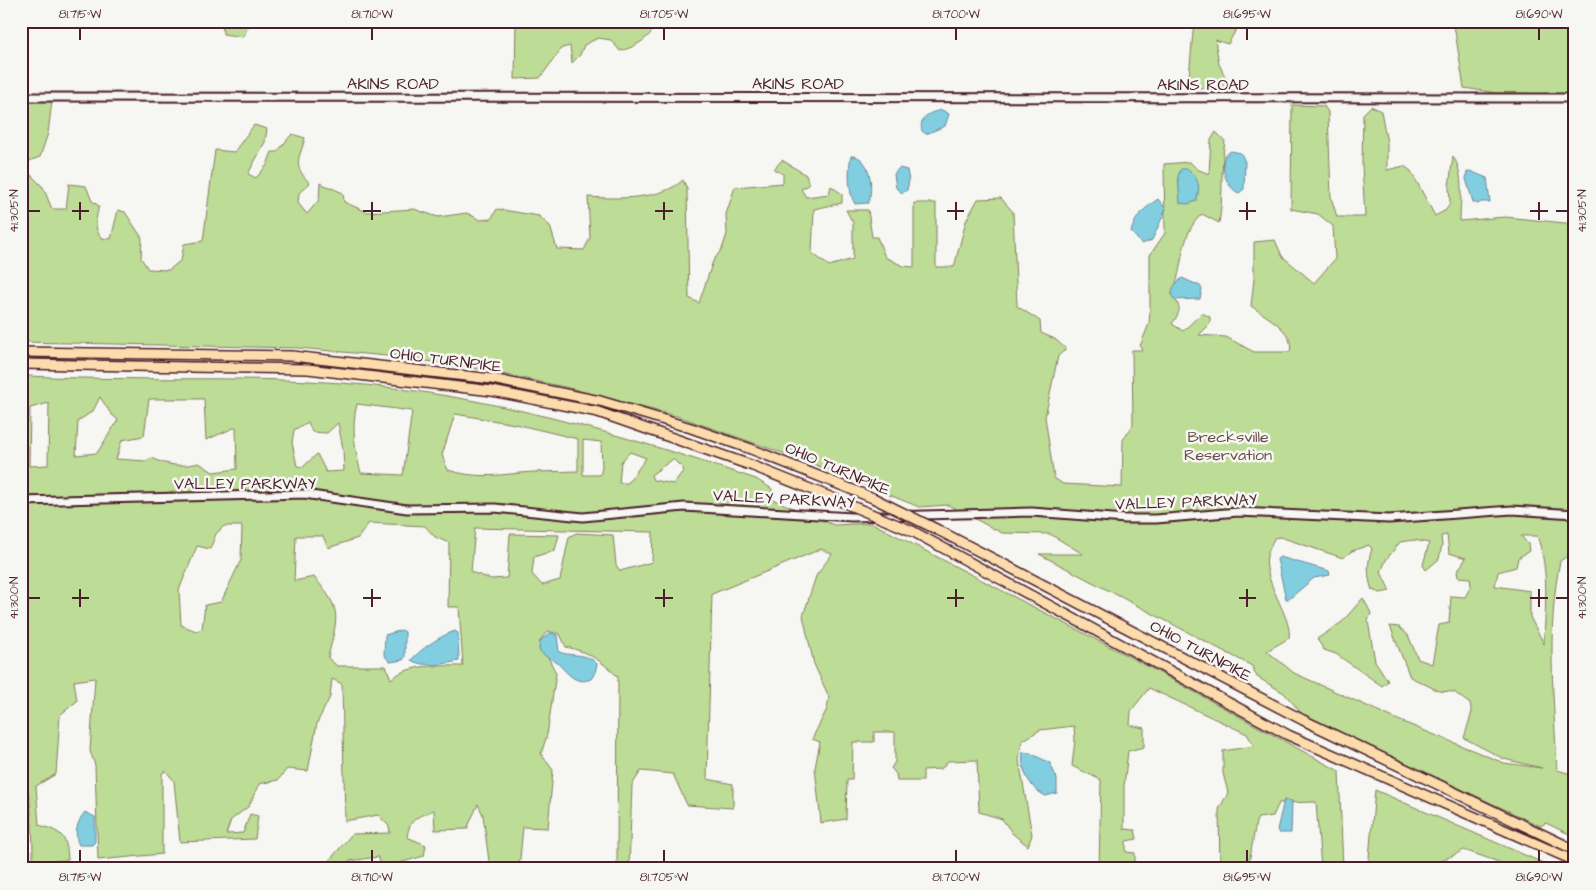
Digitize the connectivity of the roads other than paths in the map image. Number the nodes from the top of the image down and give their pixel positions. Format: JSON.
{"nodes":[{"id":1,"x":21,"y":97,"type":"edge"},
{"id":2,"x":1575,"y":98,"type":"edge"},
{"id":3,"x":21,"y":352,"type":"edge"},
{"id":4,"x":21,"y":364,"type":"edge"},
{"id":5,"x":21,"y":501,"type":"edge"},
{"id":6,"x":1575,"y":514,"type":"edge"},
{"id":7,"x":1575,"y":850,"type":"edge"},
{"id":8,"x":1575,"y":861,"type":"edge"}],
"edges":[{"from":1,"to":2,"type":"street","name":"AKINS ROAD"},
{"from":3,"to":7,"type":"highway","name":"OHIO TURNPIKE","bridge":true},
{"from":4,"to":8,"type":"highway","name":"OHIO TURNPIKE","bridge":true},
{"from":5,"to":6,"type":"street","name":"VALLEY PARKWAY"}]}
